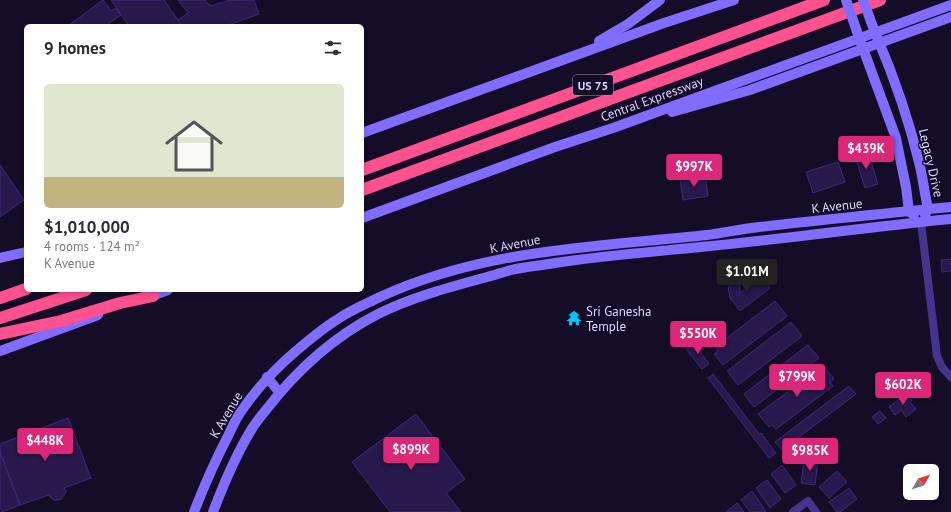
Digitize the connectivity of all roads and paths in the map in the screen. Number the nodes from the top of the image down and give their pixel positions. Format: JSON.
{"nodes":[{"id":1,"x":660,"y":0,"type":"edge"},
{"id":2,"x":734,"y":0,"type":"edge"},
{"id":3,"x":824,"y":0,"type":"edge"},
{"id":4,"x":846,"y":0,"type":"edge"},
{"id":5,"x":863,"y":0,"type":"edge"},
{"id":6,"x":880,"y":0,"type":"edge"},
{"id":7,"x":951,"y":4,"type":"edge"},
{"id":8,"x":951,"y":17,"type":"edge"},
{"id":9,"x":878,"y":39,"type":"junction"},
{"id":10,"x":862,"y":46,"type":"junction"},
{"id":11,"x":571,"y":57,"type":"junction"},
{"id":12,"x":605,"y":131,"type":"junction"},
{"id":13,"x":364,"y":133,"type":"edge"},
{"id":14,"x":911,"y":134,"type":"junction"},
{"id":15,"x":896,"y":138,"type":"junction"},
{"id":16,"x":364,"y":169,"type":"edge"},
{"id":17,"x":364,"y":189,"type":"edge"},
{"id":18,"x":951,"y":207,"type":"edge"},
{"id":19,"x":928,"y":209,"type":"junction"},
{"id":20,"x":909,"y":211,"type":"junction"},
{"id":21,"x":364,"y":217,"type":"edge"},
{"id":22,"x":951,"y":219,"type":"edge"},
{"id":23,"x":806,"y":222,"type":"junction"},
{"id":24,"x":921,"y":222,"type":"junction"},
{"id":25,"x":702,"y":235,"type":"junction"},
{"id":26,"x":806,"y":235,"type":"junction"},
{"id":27,"x":704,"y":247,"type":"junction"},
{"id":28,"x":24,"y":252,"type":"edge"},
{"id":29,"x":0,"y":258,"type":"edge"},
{"id":30,"x":24,"y":288,"type":"edge"},
{"id":31,"x":80,"y":292,"type":"edge"},
{"id":32,"x":163,"y":292,"type":"edge"},
{"id":33,"x":153,"y":296,"type":"junction"},
{"id":34,"x":0,"y":298,"type":"edge"},
{"id":35,"x":353,"y":310,"type":"junction"},
{"id":36,"x":0,"y":318,"type":"edge"},
{"id":37,"x":360,"y":324,"type":"junction"},
{"id":38,"x":0,"y":334,"type":"edge"},
{"id":39,"x":0,"y":351,"type":"edge"},
{"id":40,"x":267,"y":378,"type":"junction"},
{"id":41,"x":951,"y":378,"type":"edge"},
{"id":42,"x":279,"y":392,"type":"junction"},
{"id":43,"x":202,"y":489,"type":"junction"},
{"id":44,"x":219,"y":496,"type":"junction"},
{"id":45,"x":194,"y":512,"type":"edge"},
{"id":46,"x":213,"y":512,"type":"edge"},
{"id":47,"x":793,"y":512,"type":"edge"},
{"id":48,"x":816,"y":512,"type":"edge"}],
"edges":[{"from":1,"to":11,"type":"main road"},
{"from":2,"to":11,"type":"main road"},
{"from":3,"to":16,"type":"highway","number":"US 75"},
{"from":4,"to":10,"type":"main road","bridge":true},
{"from":5,"to":9,"type":"main road","name":"Legacy Drive","bridge":true},
{"from":6,"to":17,"type":"highway","name":"Central Expressway","number":"US 75"},
{"from":7,"to":12,"type":"main road","name":"Central Expressway"},
{"from":8,"to":9,"type":"main road"},
{"from":9,"to":10,"type":"main road"},
{"from":9,"to":14,"type":"main road","name":"Legacy Drive"},
{"from":10,"to":12,"type":"main road"},
{"from":10,"to":15,"type":"main road"},
{"from":11,"to":13,"type":"main road"},
{"from":12,"to":21,"type":"main road","name":"Central Expressway"},
{"from":14,"to":15,"type":"main road"},
{"from":14,"to":19,"type":"main road","name":"Legacy Drive"},
{"from":15,"to":20,"type":"main road"},
{"from":18,"to":19,"type":"main road","name":"K Avenue"},
{"from":19,"to":20,"type":"main road","name":"K Avenue"},
{"from":19,"to":24,"type":"main road","name":"Legacy Drive"},
{"from":20,"to":23,"type":"main road","name":"K Avenue"},
{"from":20,"to":24,"type":"main road"},
{"from":22,"to":24,"type":"main road","name":"K Avenue"},
{"from":23,"to":25,"type":"main road","name":"K Avenue"},
{"from":23,"to":26,"type":"main road"},
{"from":24,"to":26,"type":"main road","name":"K Avenue"},
{"from":24,"to":41,"type":"street"},
{"from":25,"to":27,"type":"main road"},
{"from":25,"to":35,"type":"main road","name":"K Avenue"},
{"from":26,"to":27,"type":"main road","name":"K Avenue"},
{"from":27,"to":37,"type":"main road","name":"K Avenue"},
{"from":28,"to":29,"type":"main road"},
{"from":30,"to":34,"type":"highway"},
{"from":31,"to":36,"type":"highway"},
{"from":32,"to":33,"type":"main road"},
{"from":33,"to":38,"type":"highway"},
{"from":33,"to":39,"type":"main road"},
{"from":35,"to":37,"type":"main road"},
{"from":35,"to":40,"type":"main road","name":"K Avenue"},
{"from":37,"to":42,"type":"main road","name":"K Avenue"},
{"from":40,"to":42,"type":"main road"},
{"from":40,"to":43,"type":"main road","name":"K Avenue"},
{"from":42,"to":44,"type":"main road","name":"K Avenue"},
{"from":43,"to":44,"type":"main road"},
{"from":43,"to":45,"type":"main road","name":"K Avenue"},
{"from":44,"to":46,"type":"main road","name":"K Avenue"},
{"from":47,"to":48,"type":"street"}]}
